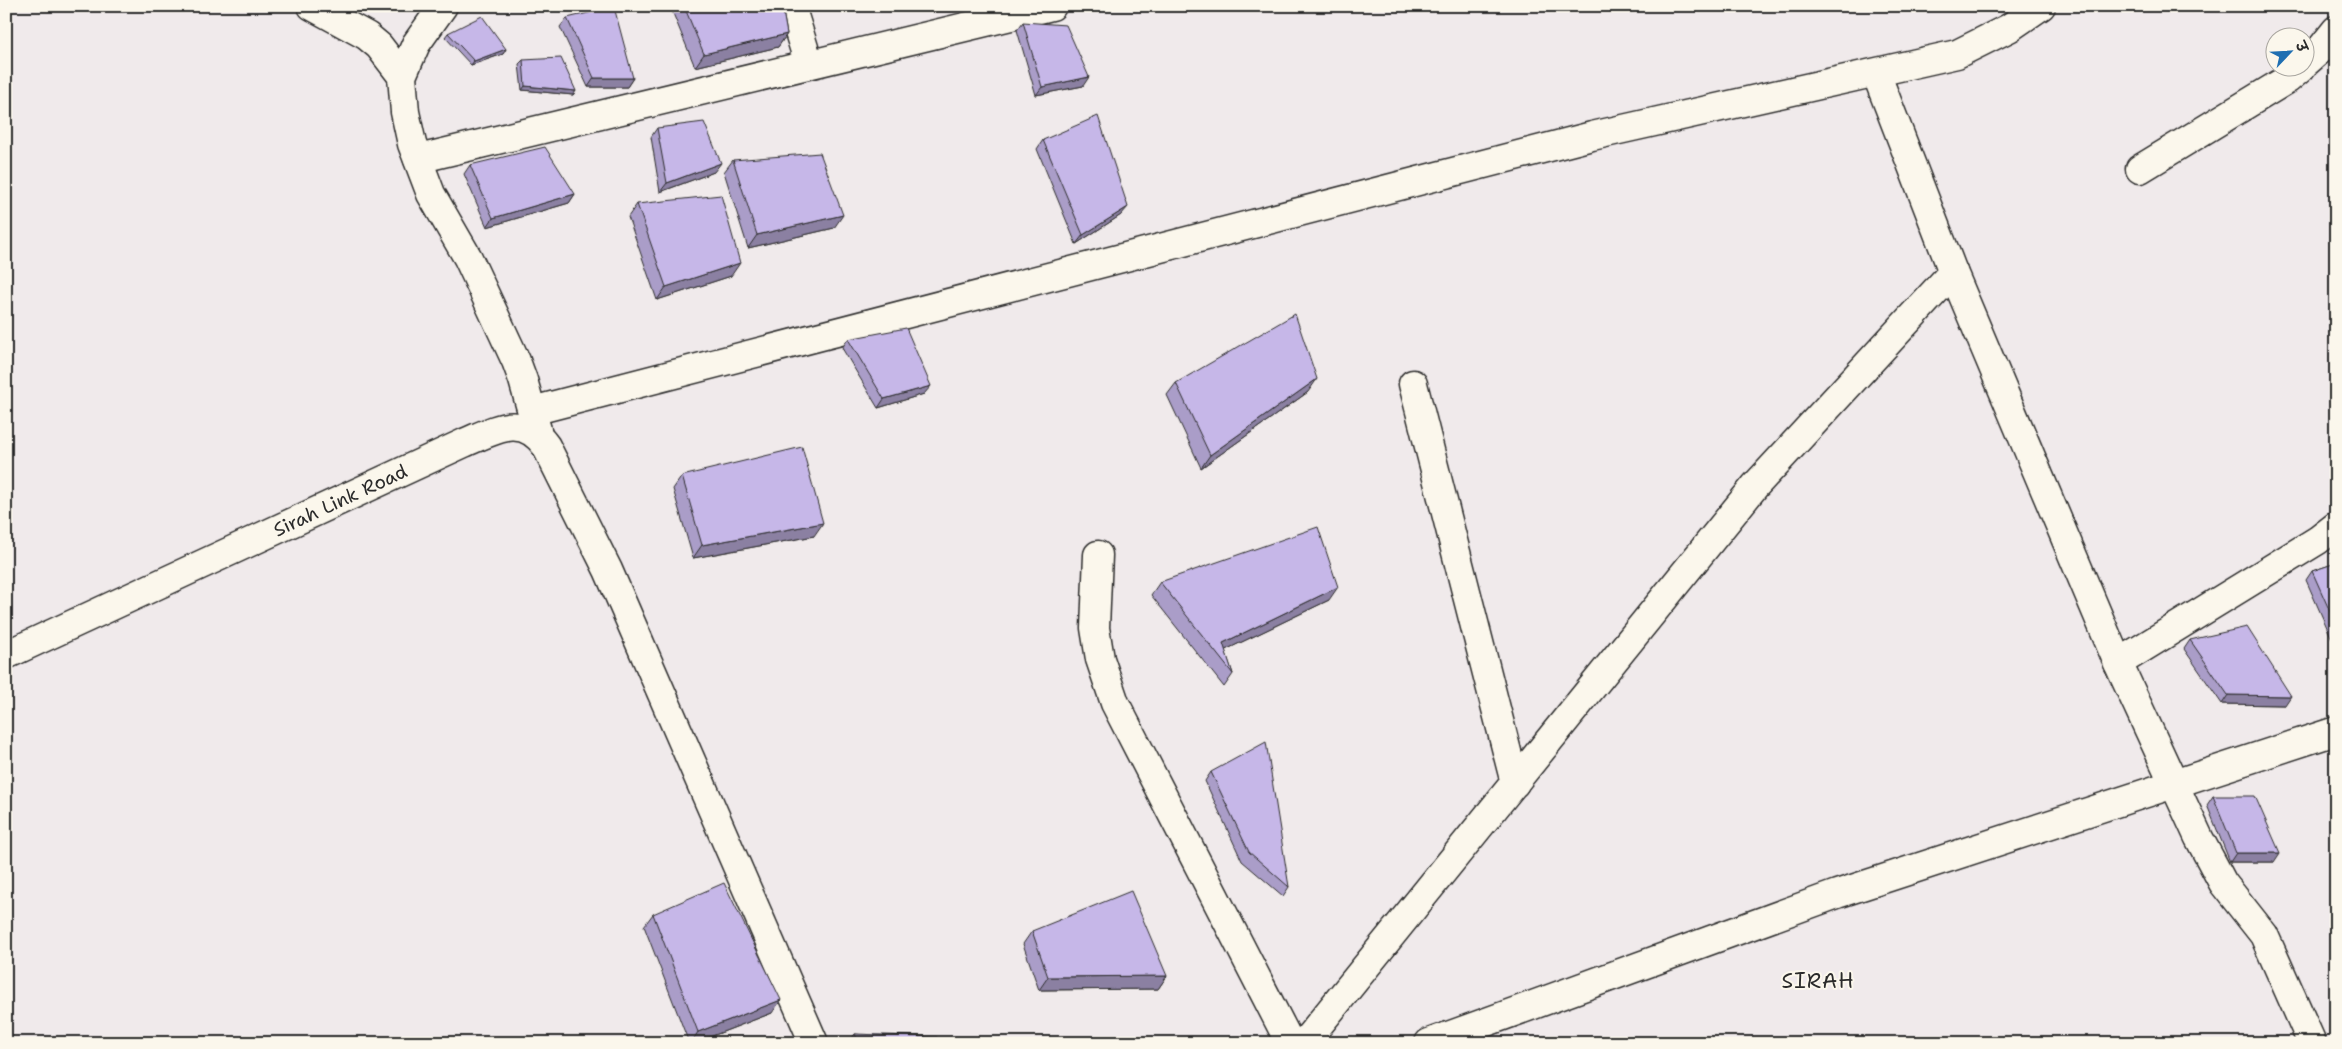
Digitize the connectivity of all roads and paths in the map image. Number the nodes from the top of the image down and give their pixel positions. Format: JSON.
{"nodes":[{"id":1,"x":312,"y":6,"type":"edge"},
{"id":2,"x":443,"y":6,"type":"edge"},
{"id":3,"x":792,"y":6,"type":"edge"},
{"id":4,"x":1052,"y":6,"type":"edge"},
{"id":5,"x":2041,"y":6,"type":"edge"},
{"id":6,"x":2336,"y":30,"type":"edge"},
{"id":7,"x":2314,"y":55,"type":"edge"},
{"id":8,"x":809,"y":64,"type":"junction"},
{"id":9,"x":1876,"y":73,"type":"junction"},
{"id":10,"x":402,"y":76,"type":"junction"},
{"id":11,"x":2289,"y":78,"type":"edge"},
{"id":12,"x":418,"y":159,"type":"junction"},
{"id":13,"x":2140,"y":169,"type":"dead end"},
{"id":14,"x":1953,"y":272,"type":"junction"},
{"id":15,"x":1413,"y":384,"type":"dead end"},
{"id":16,"x":535,"y":423,"type":"junction"},
{"id":17,"x":2336,"y":526,"type":"edge"},
{"id":18,"x":1098,"y":555,"type":"dead end"},
{"id":19,"x":6,"y":655,"type":"edge"},
{"id":20,"x":2118,"y":663,"type":"junction"},
{"id":21,"x":2336,"y":731,"type":"edge"},
{"id":22,"x":1514,"y":783,"type":"junction"},
{"id":23,"x":2175,"y":785,"type":"junction"},
{"id":24,"x":814,"y":1043,"type":"edge"},
{"id":25,"x":1290,"y":1043,"type":"edge"},
{"id":26,"x":1304,"y":1043,"type":"edge"},
{"id":27,"x":1429,"y":1043,"type":"edge"},
{"id":28,"x":2312,"y":1043,"type":"edge"}],
"edges":[{"from":1,"to":10,"type":"street"},
{"from":2,"to":10,"type":"street"},
{"from":3,"to":8,"type":"street"},
{"from":4,"to":8,"type":"street"},
{"from":5,"to":9,"type":"street"},
{"from":6,"to":7,"type":"street"},
{"from":8,"to":12,"type":"street"},
{"from":9,"to":14,"type":"street"},
{"from":9,"to":16,"type":"street"},
{"from":10,"to":12,"type":"street"},
{"from":11,"to":13,"type":"street"},
{"from":12,"to":16,"type":"street"},
{"from":14,"to":20,"type":"street"},
{"from":14,"to":22,"type":"street"},
{"from":15,"to":22,"type":"street"},
{"from":16,"to":19,"type":"street","name":"Sirah Link Road"},
{"from":16,"to":24,"type":"street"},
{"from":17,"to":20,"type":"street"},
{"from":18,"to":25,"type":"street"},
{"from":20,"to":23,"type":"street"},
{"from":21,"to":23,"type":"street"},
{"from":22,"to":26,"type":"street"},
{"from":23,"to":27,"type":"street"},
{"from":23,"to":28,"type":"street"}]}
